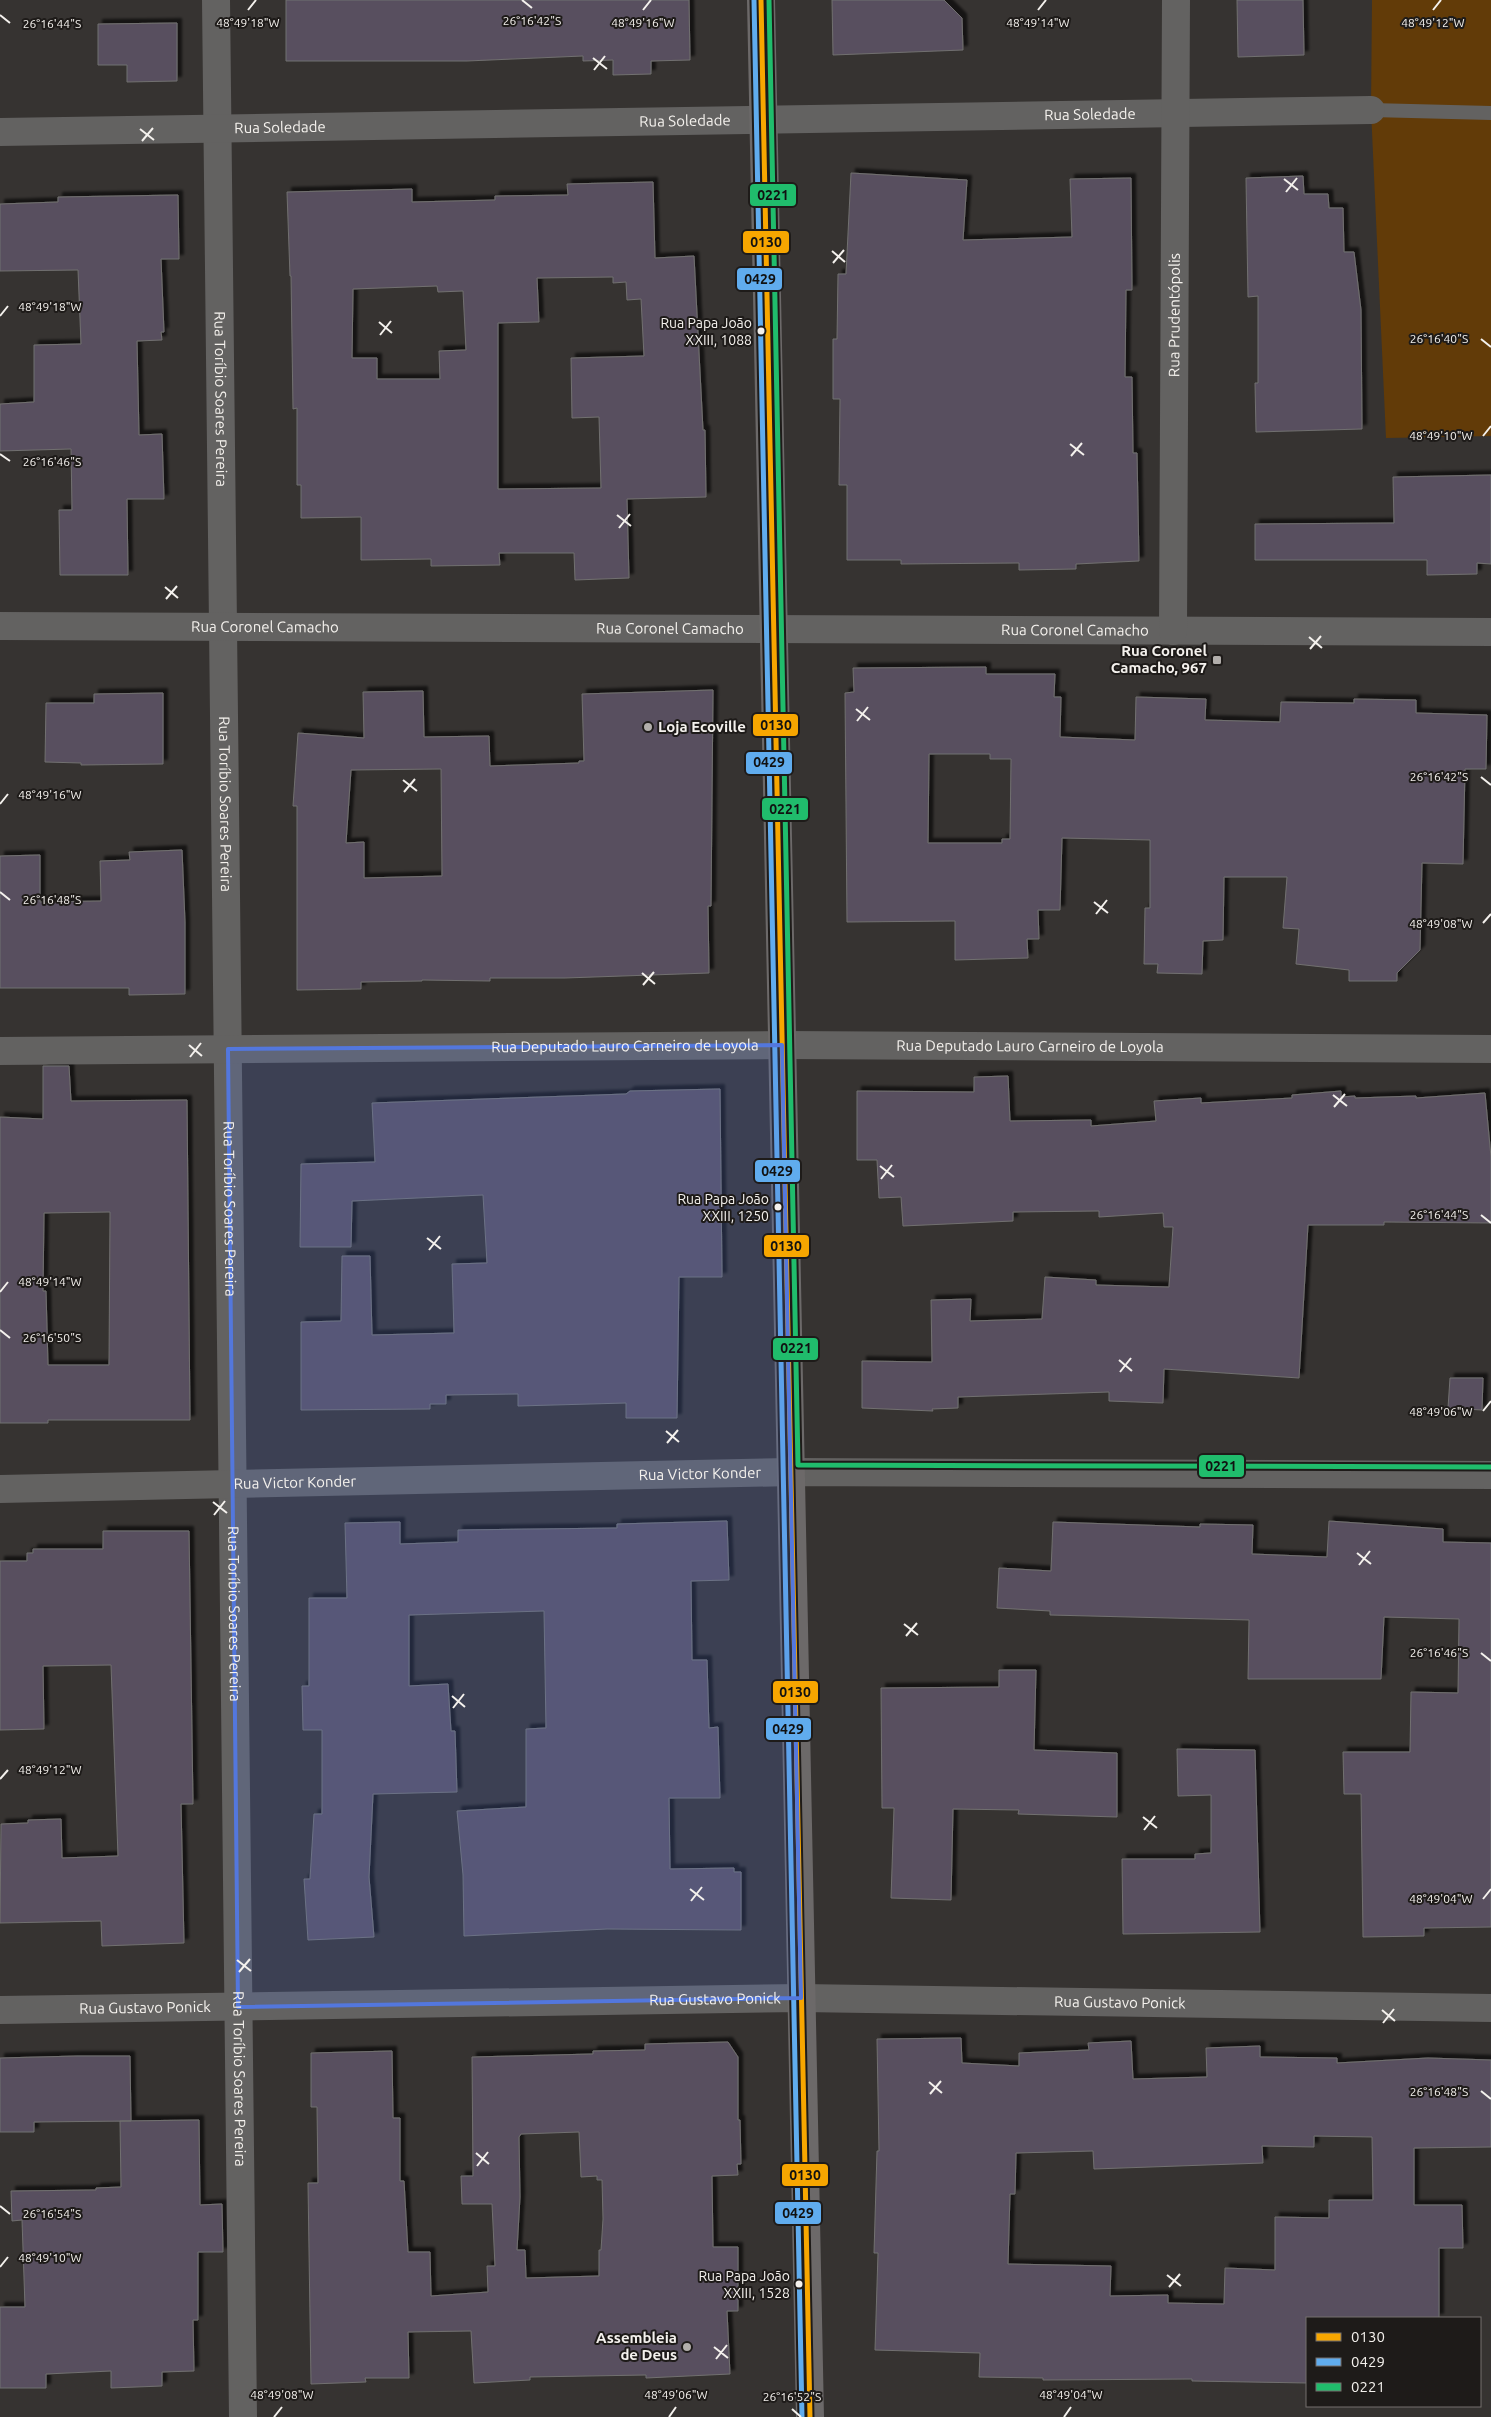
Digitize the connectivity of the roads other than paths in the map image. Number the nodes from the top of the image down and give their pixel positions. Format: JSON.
{"nodes":[{"id":1,"x":216,"y":0,"type":"edge"},
{"id":2,"x":760,"y":0,"type":"edge"},
{"id":3,"x":1176,"y":0,"type":"edge"},
{"id":4,"x":1371,"y":110,"type":"joint"},
{"id":5,"x":1175,"y":113,"type":"junction"},
{"id":6,"x":1491,"y":113,"type":"edge"},
{"id":7,"x":763,"y":120,"type":"junction"},
{"id":8,"x":217,"y":128,"type":"junction"},
{"id":9,"x":0,"y":132,"type":"edge"},
{"id":10,"x":0,"y":626,"type":"edge"},
{"id":11,"x":223,"y":627,"type":"junction"},
{"id":12,"x":774,"y":628,"type":"junction"},
{"id":13,"x":1173,"y":631,"type":"junction"},
{"id":14,"x":1491,"y":632,"type":"edge"},
{"id":15,"x":782,"y":1045,"type":"junction"},
{"id":16,"x":228,"y":1049,"type":"junction"},
{"id":17,"x":1491,"y":1049,"type":"edge"},
{"id":18,"x":0,"y":1052,"type":"edge"},
{"id":19,"x":791,"y":1472,"type":"junction"},
{"id":20,"x":1491,"y":1475,"type":"edge"},
{"id":21,"x":232,"y":1484,"type":"junction"},
{"id":22,"x":0,"y":1488,"type":"edge"},
{"id":23,"x":801,"y":1998,"type":"junction"},
{"id":24,"x":238,"y":2007,"type":"junction"},
{"id":25,"x":1491,"y":2008,"type":"edge"},
{"id":26,"x":0,"y":2010,"type":"edge"},
{"id":27,"x":243,"y":2417,"type":"edge"},
{"id":28,"x":810,"y":2417,"type":"edge"}],
"edges":[{"from":1,"to":8,"type":"street","name":"Rua Toríbio Soares Pereira"},
{"from":2,"to":7,"type":"main road"},
{"from":3,"to":5,"type":"street","name":"Rua Prudentópolis"},
{"from":4,"to":5,"type":"street","name":"Rua Soledade"},
{"from":4,"to":6,"type":"lane"},
{"from":5,"to":7,"type":"street","name":"Rua Soledade"},
{"from":5,"to":13,"type":"street","name":"Rua Prudentópolis"},
{"from":7,"to":8,"type":"street","name":"Rua Soledade"},
{"from":7,"to":12,"type":"main road"},
{"from":8,"to":9,"type":"street","name":"Rua Soledade"},
{"from":8,"to":11,"type":"street","name":"Rua Toríbio Soares Pereira"},
{"from":10,"to":11,"type":"street","name":"Rua Coronel Camacho"},
{"from":11,"to":12,"type":"street","name":"Rua Coronel Camacho"},
{"from":11,"to":16,"type":"street","name":"Rua Toríbio Soares Pereira"},
{"from":12,"to":13,"type":"street","name":"Rua Coronel Camacho"},
{"from":12,"to":15,"type":"main road"},
{"from":13,"to":14,"type":"street","name":"Rua Coronel Camacho"},
{"from":15,"to":16,"type":"street","name":"Rua Deputado Lauro Carneiro de Loyola"},
{"from":15,"to":17,"type":"street","name":"Rua Deputado Lauro Carneiro de Loyola"},
{"from":15,"to":19,"type":"main road"},
{"from":16,"to":18,"type":"street","name":"Rua Deputado Lauro Carneiro de Loyola"},
{"from":16,"to":21,"type":"street","name":"Rua Toríbio Soares Pereira"},
{"from":19,"to":20,"type":"street","name":"Rua Victor Konder"},
{"from":19,"to":21,"type":"street","name":"Rua Victor Konder"},
{"from":19,"to":23,"type":"main road"},
{"from":21,"to":22,"type":"street","name":"Rua Victor Konder"},
{"from":21,"to":24,"type":"street","name":"Rua Toríbio Soares Pereira"},
{"from":23,"to":24,"type":"street","name":"Rua Gustavo Ponick"},
{"from":23,"to":25,"type":"street","name":"Rua Gustavo Ponick"},
{"from":23,"to":28,"type":"main road"},
{"from":24,"to":26,"type":"street","name":"Rua Gustavo Ponick"},
{"from":24,"to":27,"type":"street","name":"Rua Toríbio Soares Pereira"}]}
